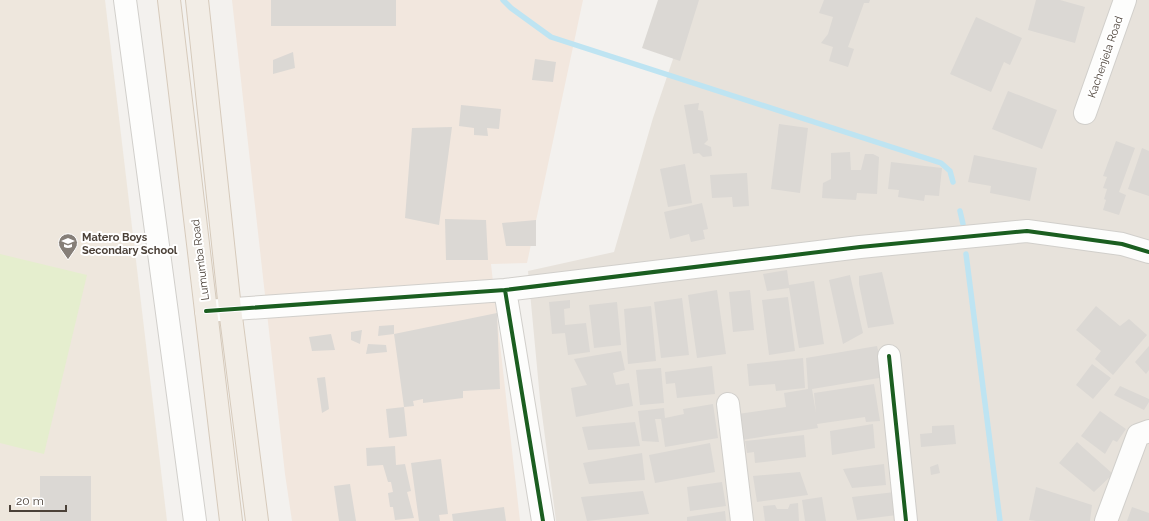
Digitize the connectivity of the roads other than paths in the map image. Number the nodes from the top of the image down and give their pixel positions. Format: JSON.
{"nodes":[{"id":1,"x":125,"y":0,"type":"edge"},
{"id":2,"x":169,"y":0,"type":"edge"},
{"id":3,"x":197,"y":0,"type":"edge"},
{"id":4,"x":1125,"y":0,"type":"edge"},
{"id":5,"x":1085,"y":113,"type":"dead end"},
{"id":6,"x":1149,"y":252,"type":"edge"},
{"id":7,"x":505,"y":290,"type":"junction"},
{"id":8,"x":230,"y":309,"type":"junction"},
{"id":9,"x":206,"y":312,"type":"junction"},
{"id":10,"x":889,"y":356,"type":"dead end"},
{"id":11,"x":728,"y":404,"type":"dead end"},
{"id":12,"x":1149,"y":431,"type":"edge"},
{"id":13,"x":195,"y":521,"type":"edge"},
{"id":14,"x":231,"y":521,"type":"edge"},
{"id":15,"x":257,"y":521,"type":"edge"},
{"id":16,"x":544,"y":521,"type":"edge"},
{"id":17,"x":742,"y":521,"type":"edge"},
{"id":18,"x":906,"y":521,"type":"edge"},
{"id":19,"x":1106,"y":521,"type":"edge"}],
"edges":[{"from":1,"to":13,"type":"street"},
{"from":2,"to":9,"type":"main road","name":"Lumumba Road"},
{"from":3,"to":8,"type":"main road"},
{"from":4,"to":5,"type":"street","name":"Kachenjela Road"},
{"from":6,"to":7,"type":"street"},
{"from":7,"to":8,"type":"street"},
{"from":7,"to":16,"type":"street"},
{"from":8,"to":9,"type":"street"},
{"from":8,"to":15,"type":"main road"},
{"from":9,"to":14,"type":"main road","name":"Lumumba Road"},
{"from":10,"to":18,"type":"street"},
{"from":11,"to":17,"type":"street"},
{"from":12,"to":19,"type":"street"}]}
